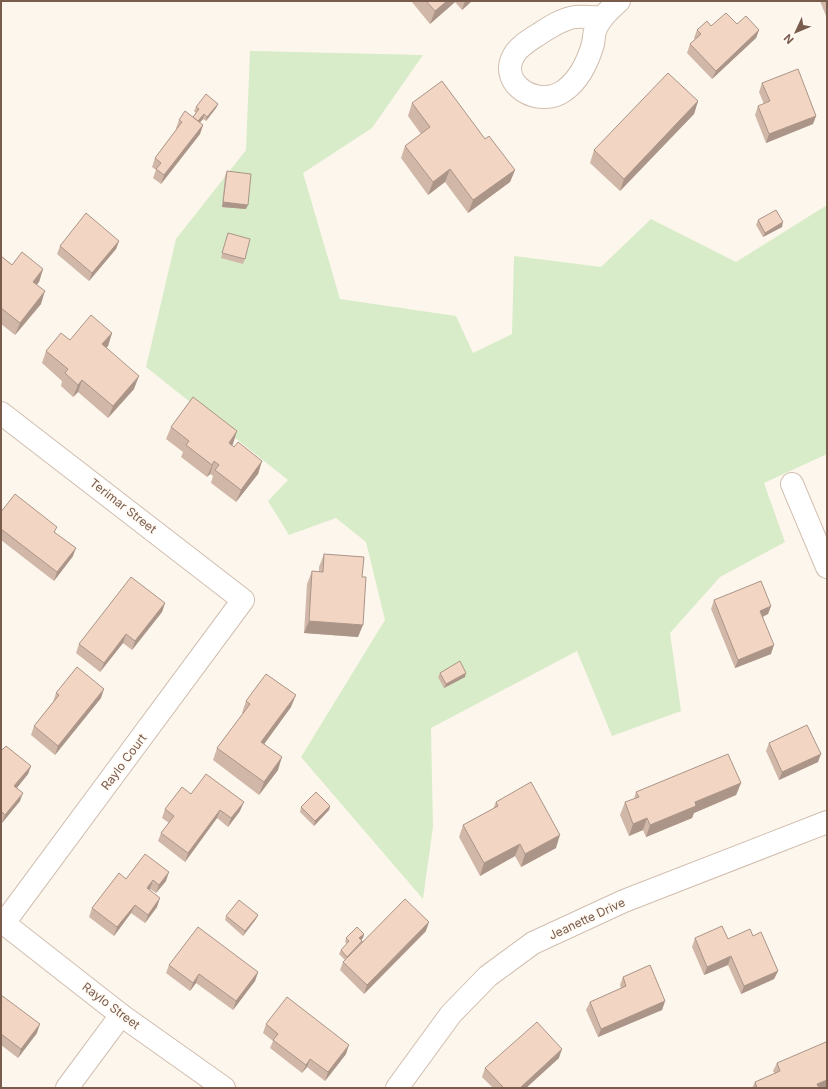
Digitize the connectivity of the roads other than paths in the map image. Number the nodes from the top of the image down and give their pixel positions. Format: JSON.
{"nodes":[{"id":1,"x":619,"y":1,"type":"edge"},
{"id":2,"x":602,"y":17,"type":"dead end"},
{"id":3,"x":1,"y":412,"type":"edge"},
{"id":4,"x":792,"y":484,"type":"dead end"},
{"id":5,"x":827,"y":567,"type":"edge"},
{"id":6,"x":243,"y":600,"type":"joint"},
{"id":7,"x":827,"y":822,"type":"edge"},
{"id":8,"x":2,"y":922,"type":"edge"},
{"id":9,"x":121,"y":1015,"type":"junction"},
{"id":10,"x":67,"y":1088,"type":"edge"},
{"id":11,"x":224,"y":1088,"type":"edge"},
{"id":12,"x":397,"y":1088,"type":"edge"}],
"edges":[{"from":1,"to":2,"type":"street"},
{"from":3,"to":6,"type":"street","name":"Terimar Street"},
{"from":4,"to":5,"type":"street"},
{"from":6,"to":8,"type":"street","name":"Raylo Court"},
{"from":7,"to":12,"type":"street","name":"Jeanette Drive"},
{"from":8,"to":9,"type":"street","name":"Raylo Street"},
{"from":9,"to":10,"type":"street"},
{"from":9,"to":11,"type":"street","name":"Raylo Street"}]}
